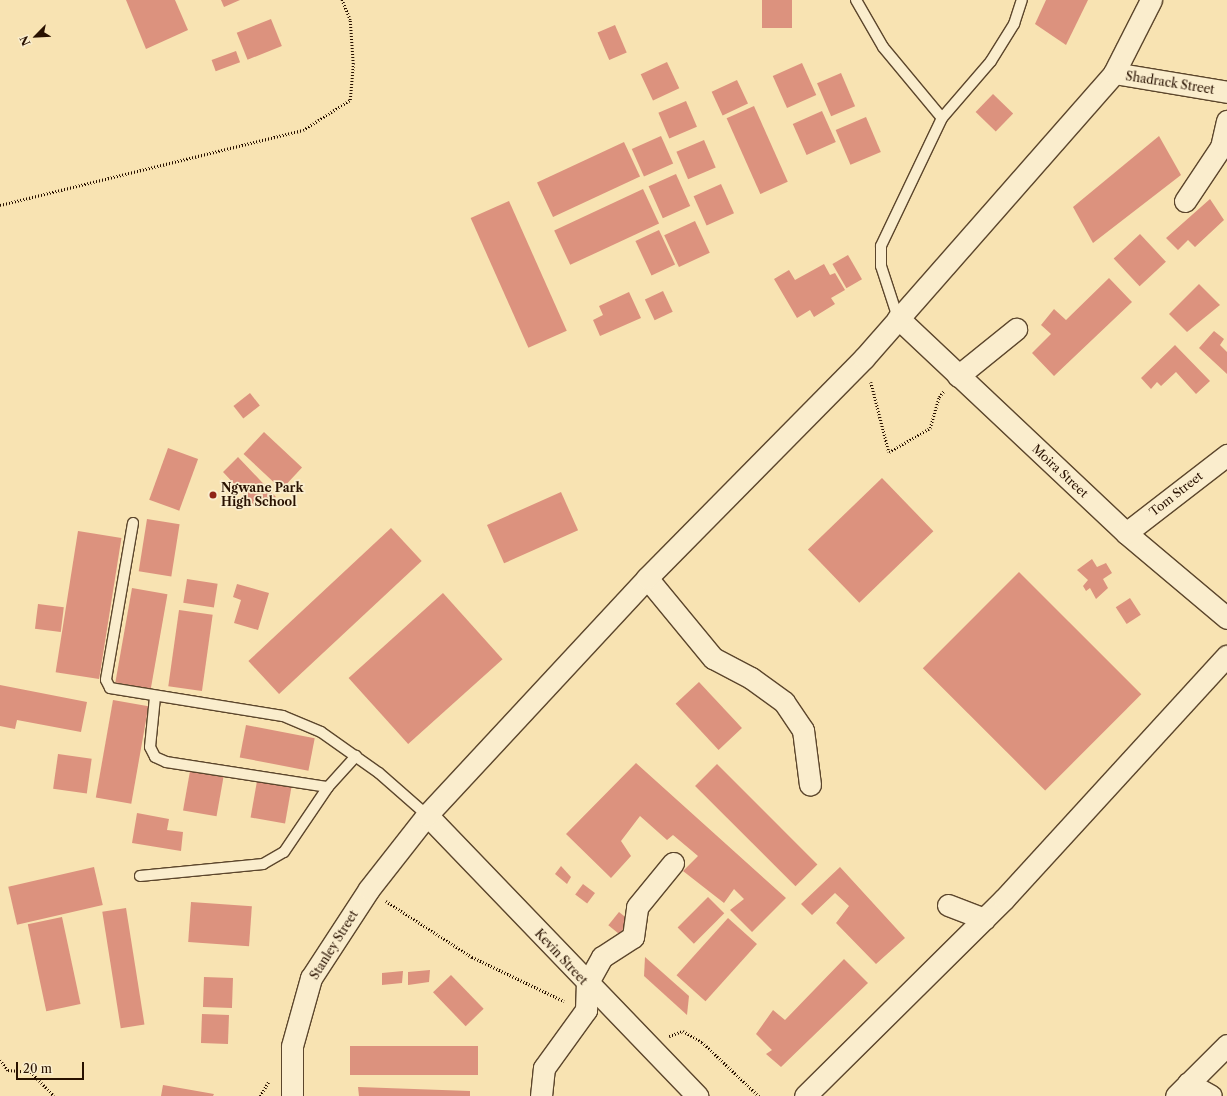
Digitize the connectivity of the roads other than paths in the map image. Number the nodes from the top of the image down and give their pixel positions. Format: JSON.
{"nodes":[{"id":1,"x":856,"y":0,"type":"edge"},
{"id":2,"x":1022,"y":0,"type":"edge"},
{"id":3,"x":1151,"y":0,"type":"edge"},
{"id":4,"x":1114,"y":73,"type":"junction"},
{"id":5,"x":1227,"y":92,"type":"edge"},
{"id":6,"x":942,"y":118,"type":"junction"},
{"id":7,"x":1227,"y":121,"type":"edge"},
{"id":8,"x":1185,"y":201,"type":"dead end"},
{"id":9,"x":898,"y":318,"type":"junction"},
{"id":10,"x":1016,"y":329,"type":"dead end"},
{"id":11,"x":958,"y":376,"type":"junction"},
{"id":12,"x":1227,"y":454,"type":"edge"},
{"id":13,"x":133,"y":523,"type":"dead end"},
{"id":14,"x":1126,"y":533,"type":"junction"},
{"id":15,"x":647,"y":578,"type":"junction"},
{"id":16,"x":1227,"y":618,"type":"edge"},
{"id":17,"x":1227,"y":656,"type":"edge"},
{"id":18,"x":155,"y":697,"type":"junction"},
{"id":19,"x":356,"y":756,"type":"junction"},
{"id":20,"x":810,"y":785,"type":"dead end"},
{"id":21,"x":328,"y":787,"type":"junction"},
{"id":22,"x":427,"y":815,"type":"junction"},
{"id":23,"x":673,"y":863,"type":"dead end"},
{"id":24,"x":140,"y":876,"type":"dead end"},
{"id":25,"x":948,"y":905,"type":"dead end"},
{"id":26,"x":984,"y":919,"type":"junction"},
{"id":27,"x":587,"y":984,"type":"junction"},
{"id":28,"x":1227,"y":1045,"type":"edge"},
{"id":29,"x":1182,"y":1090,"type":"edge"},
{"id":30,"x":292,"y":1096,"type":"edge"},
{"id":31,"x":541,"y":1096,"type":"edge"},
{"id":32,"x":697,"y":1096,"type":"edge"},
{"id":33,"x":805,"y":1096,"type":"edge"},
{"id":34,"x":1211,"y":1096,"type":"edge"}],
"edges":[{"from":1,"to":6,"type":"lane"},
{"from":2,"to":6,"type":"lane"},
{"from":3,"to":4,"type":"street","name":"Stanley Street"},
{"from":4,"to":5,"type":"street","name":"Shadrack Street"},
{"from":4,"to":9,"type":"street","name":"Stanley Street"},
{"from":6,"to":9,"type":"lane"},
{"from":7,"to":8,"type":"street"},
{"from":9,"to":11,"type":"street","name":"Moira Street"},
{"from":9,"to":15,"type":"street","name":"Stanley Street"},
{"from":10,"to":11,"type":"street"},
{"from":11,"to":14,"type":"street","name":"Moira Street"},
{"from":12,"to":14,"type":"street","name":"Tom Street"},
{"from":13,"to":18,"type":"lane"},
{"from":14,"to":16,"type":"street","name":"Moira Street"},
{"from":15,"to":20,"type":"street"},
{"from":15,"to":22,"type":"street","name":"Stanley Street"},
{"from":17,"to":26,"type":"street"},
{"from":18,"to":19,"type":"lane"},
{"from":18,"to":21,"type":"lane"},
{"from":19,"to":21,"type":"lane"},
{"from":19,"to":22,"type":"lane"},
{"from":21,"to":24,"type":"lane"},
{"from":22,"to":27,"type":"street","name":"Kevin Street"},
{"from":22,"to":30,"type":"street","name":"Stanley Street"},
{"from":23,"to":27,"type":"street"},
{"from":25,"to":26,"type":"street"},
{"from":26,"to":33,"type":"street"},
{"from":27,"to":31,"type":"street"},
{"from":27,"to":32,"type":"street","name":"Kevin Street"},
{"from":28,"to":29,"type":"street"},
{"from":29,"to":34,"type":"street"}]}
